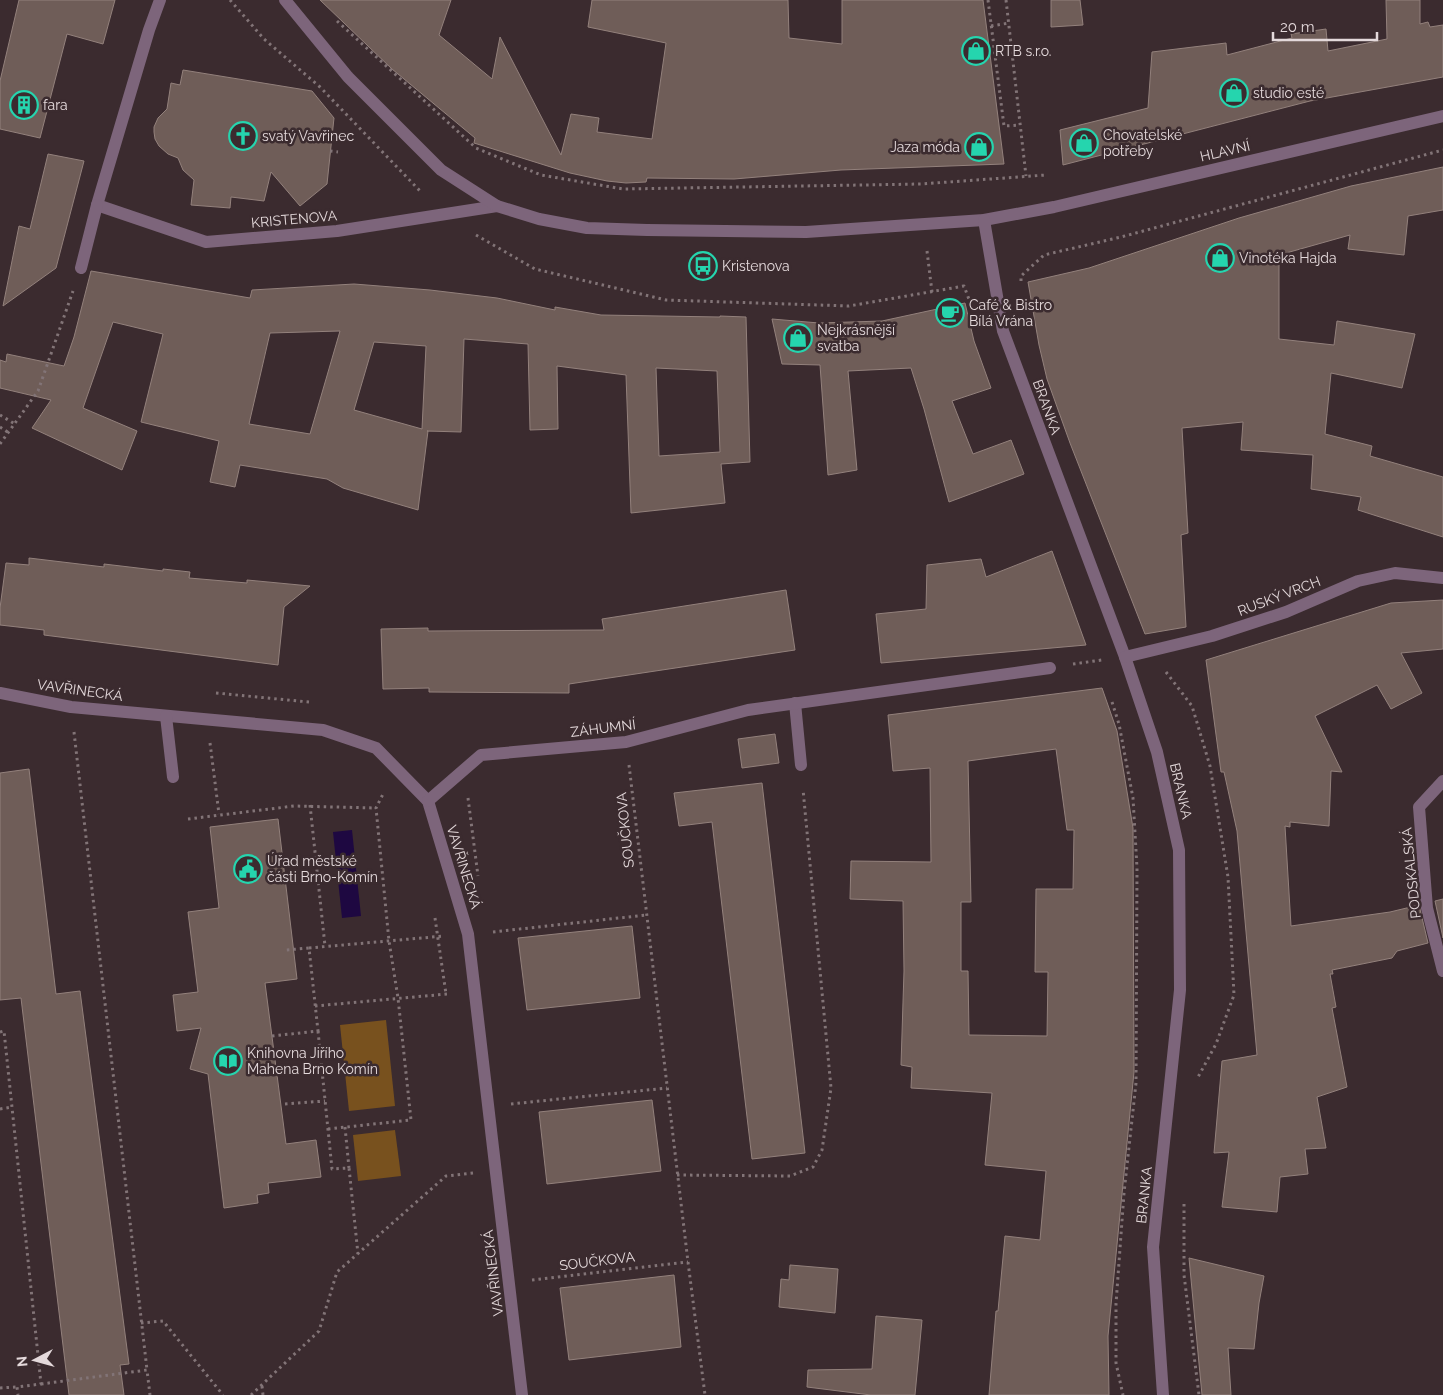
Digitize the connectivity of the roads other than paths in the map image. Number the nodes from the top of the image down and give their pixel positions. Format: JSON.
{"nodes":[{"id":1,"x":160,"y":0,"type":"edge"},
{"id":2,"x":285,"y":0,"type":"edge"},
{"id":3,"x":1443,"y":116,"type":"edge"},
{"id":4,"x":97,"y":205,"type":"junction"},
{"id":5,"x":497,"y":206,"type":"junction"},
{"id":6,"x":984,"y":220,"type":"junction"},
{"id":7,"x":81,"y":268,"type":"road end"},
{"id":8,"x":1443,"y":578,"type":"edge"},
{"id":9,"x":1125,"y":657,"type":"junction"},
{"id":10,"x":1050,"y":668,"type":"road end"},
{"id":11,"x":0,"y":692,"type":"edge"},
{"id":12,"x":795,"y":703,"type":"junction"},
{"id":13,"x":166,"y":716,"type":"junction"},
{"id":14,"x":801,"y":765,"type":"road end"},
{"id":15,"x":173,"y":777,"type":"dead end"},
{"id":16,"x":1443,"y":781,"type":"edge"},
{"id":17,"x":428,"y":801,"type":"junction"},
{"id":18,"x":1443,"y":970,"type":"edge"},
{"id":19,"x":522,"y":1395,"type":"edge"},
{"id":20,"x":1163,"y":1395,"type":"edge"}],
"edges":[{"from":1,"to":4,"type":"street"},
{"from":2,"to":5,"type":"street","name":"KRISTENOVA"},
{"from":3,"to":6,"type":"street","name":"HLAVNÍ"},
{"from":4,"to":5,"type":"street","name":"KRISTENOVA"},
{"from":4,"to":7,"type":"street"},
{"from":5,"to":6,"type":"street","name":"KRISTENOVA"},
{"from":6,"to":9,"type":"street","name":"BRANKA"},
{"from":8,"to":9,"type":"street","name":"RUSKÝ VRCH"},
{"from":9,"to":20,"type":"street","name":"BRANKA"},
{"from":10,"to":12,"type":"street","name":"ZÁHUMNÍ"},
{"from":11,"to":13,"type":"street","name":"VAVŘINECKÁ"},
{"from":12,"to":14,"type":"street"},
{"from":12,"to":17,"type":"street","name":"ZÁHUMNÍ"},
{"from":13,"to":15,"type":"street"},
{"from":13,"to":17,"type":"street","name":"VAVŘINECKÁ"},
{"from":16,"to":18,"type":"street","name":"PODSKALSKÁ"},
{"from":17,"to":19,"type":"street","name":"VAVŘINECKÁ"}]}
